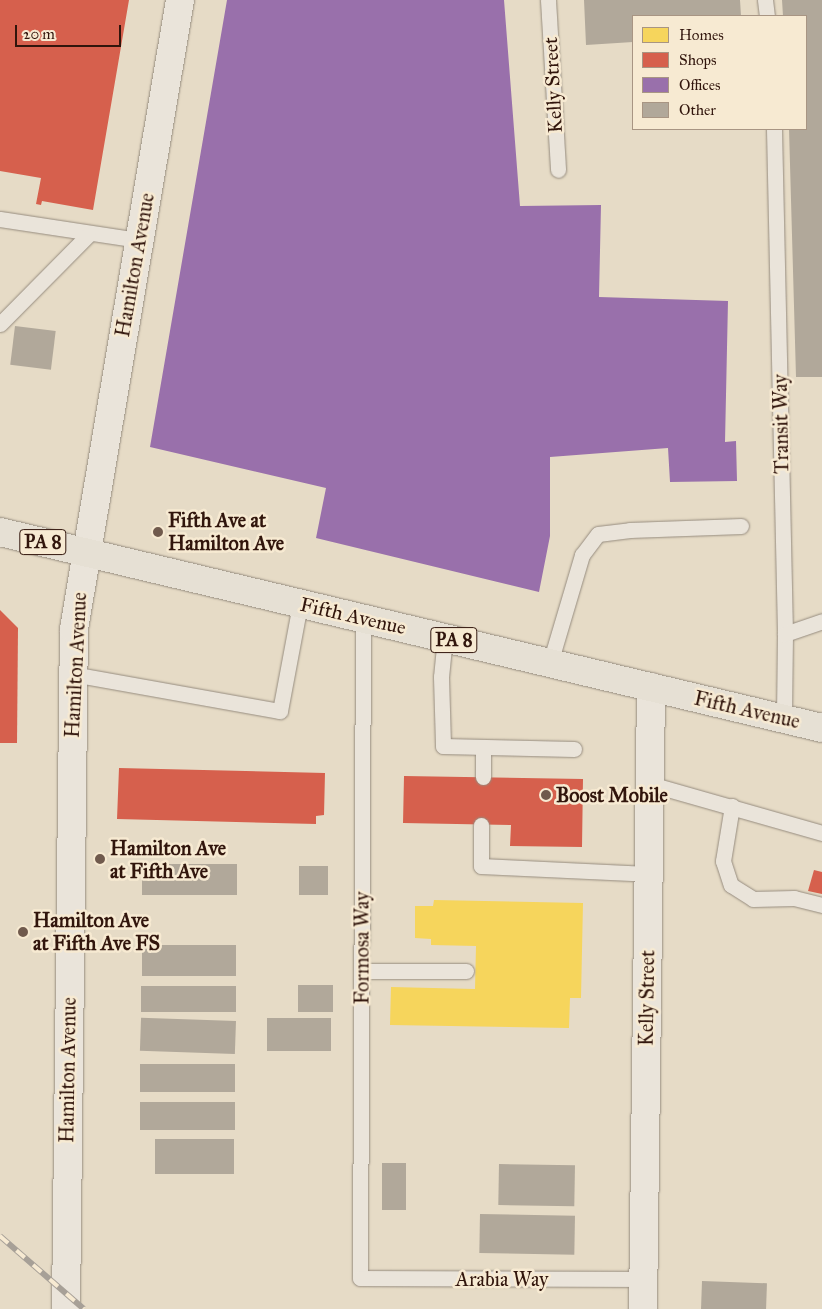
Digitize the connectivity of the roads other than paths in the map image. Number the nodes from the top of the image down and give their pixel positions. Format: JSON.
{"nodes":[{"id":1,"x":180,"y":0,"type":"edge"},
{"id":2,"x":548,"y":0,"type":"edge"},
{"id":3,"x":766,"y":0,"type":"edge"},
{"id":4,"x":766,"y":15,"type":"edge"},
{"id":5,"x":774,"y":130,"type":"edge"},
{"id":6,"x":558,"y":170,"type":"dead end"},
{"id":7,"x":0,"y":219,"type":"edge"},
{"id":8,"x":88,"y":234,"type":"junction"},
{"id":9,"x":139,"y":240,"type":"junction"},
{"id":10,"x":0,"y":324,"type":"edge"},
{"id":11,"x":741,"y":526,"type":"dead end"},
{"id":12,"x":0,"y":532,"type":"edge"},
{"id":13,"x":86,"y":552,"type":"junction"},
{"id":14,"x":300,"y":604,"type":"junction"},
{"id":15,"x":363,"y":618,"type":"junction"},
{"id":16,"x":822,"y":621,"type":"edge"},
{"id":17,"x":785,"y":634,"type":"junction"},
{"id":18,"x":445,"y":637,"type":"junction"},
{"id":19,"x":550,"y":663,"type":"junction"},
{"id":20,"x":72,"y":674,"type":"junction"},
{"id":21,"x":651,"y":687,"type":"junction"},
{"id":22,"x":784,"y":718,"type":"junction"},
{"id":23,"x":822,"y":728,"type":"edge"},
{"id":24,"x":483,"y":747,"type":"junction"},
{"id":25,"x":574,"y":750,"type":"dead end"},
{"id":26,"x":483,"y":777,"type":"dead end"},
{"id":27,"x":650,"y":784,"type":"junction"},
{"id":28,"x":732,"y":806,"type":"junction"},
{"id":29,"x":481,"y":825,"type":"dead end"},
{"id":30,"x":822,"y":832,"type":"edge"},
{"id":31,"x":648,"y":874,"type":"junction"},
{"id":32,"x":822,"y":905,"type":"edge"},
{"id":33,"x":362,"y":971,"type":"junction"},
{"id":34,"x":466,"y":971,"type":"dead end"},
{"id":35,"x":360,"y":1278,"type":"joint"},
{"id":36,"x":643,"y":1279,"type":"junction"},
{"id":37,"x":66,"y":1309,"type":"edge"},
{"id":38,"x":643,"y":1309,"type":"edge"}],
"edges":[{"from":1,"to":9,"type":"street","name":"Hamilton Avenue"},
{"from":2,"to":6,"type":"lane","name":"Kelly Street"},
{"from":3,"to":4,"type":"lane"},
{"from":5,"to":17,"type":"lane","name":"Transit Way"},
{"from":7,"to":8,"type":"lane"},
{"from":8,"to":9,"type":"lane"},
{"from":8,"to":10,"type":"lane"},
{"from":9,"to":13,"type":"street","name":"Hamilton Avenue"},
{"from":11,"to":19,"type":"lane"},
{"from":12,"to":13,"type":"highway","name":"Fifth Avenue","number":"PA 8"},
{"from":13,"to":14,"type":"highway","name":"Fifth Avenue","number":"PA 8"},
{"from":13,"to":20,"type":"street","name":"Hamilton Avenue"},
{"from":14,"to":15,"type":"highway","name":"Fifth Avenue","number":"PA 8"},
{"from":14,"to":20,"type":"lane"},
{"from":15,"to":18,"type":"highway","name":"Fifth Avenue","number":"PA 8"},
{"from":15,"to":33,"type":"lane","name":"Formosa Way"},
{"from":16,"to":17,"type":"lane"},
{"from":17,"to":22,"type":"lane","name":"Transit Way"},
{"from":18,"to":19,"type":"highway","name":"Fifth Avenue","number":"PA 8"},
{"from":18,"to":24,"type":"lane"},
{"from":19,"to":21,"type":"highway","name":"Fifth Avenue","number":"PA 8"},
{"from":20,"to":37,"type":"street","name":"Hamilton Avenue"},
{"from":21,"to":22,"type":"highway","name":"Fifth Avenue","number":"PA 8"},
{"from":21,"to":27,"type":"street","name":"Kelly Street"},
{"from":22,"to":23,"type":"highway","name":"Fifth Avenue","number":"PA 8"},
{"from":24,"to":25,"type":"lane"},
{"from":24,"to":26,"type":"lane"},
{"from":27,"to":28,"type":"lane"},
{"from":27,"to":31,"type":"street","name":"Kelly Street"},
{"from":28,"to":30,"type":"lane"},
{"from":28,"to":32,"type":"lane"},
{"from":29,"to":31,"type":"lane"},
{"from":31,"to":36,"type":"street","name":"Kelly Street"},
{"from":33,"to":34,"type":"lane"},
{"from":33,"to":35,"type":"lane","name":"Formosa Way"},
{"from":35,"to":36,"type":"lane","name":"Arabia Way"},
{"from":36,"to":38,"type":"street","name":"Kelly Street"}]}
